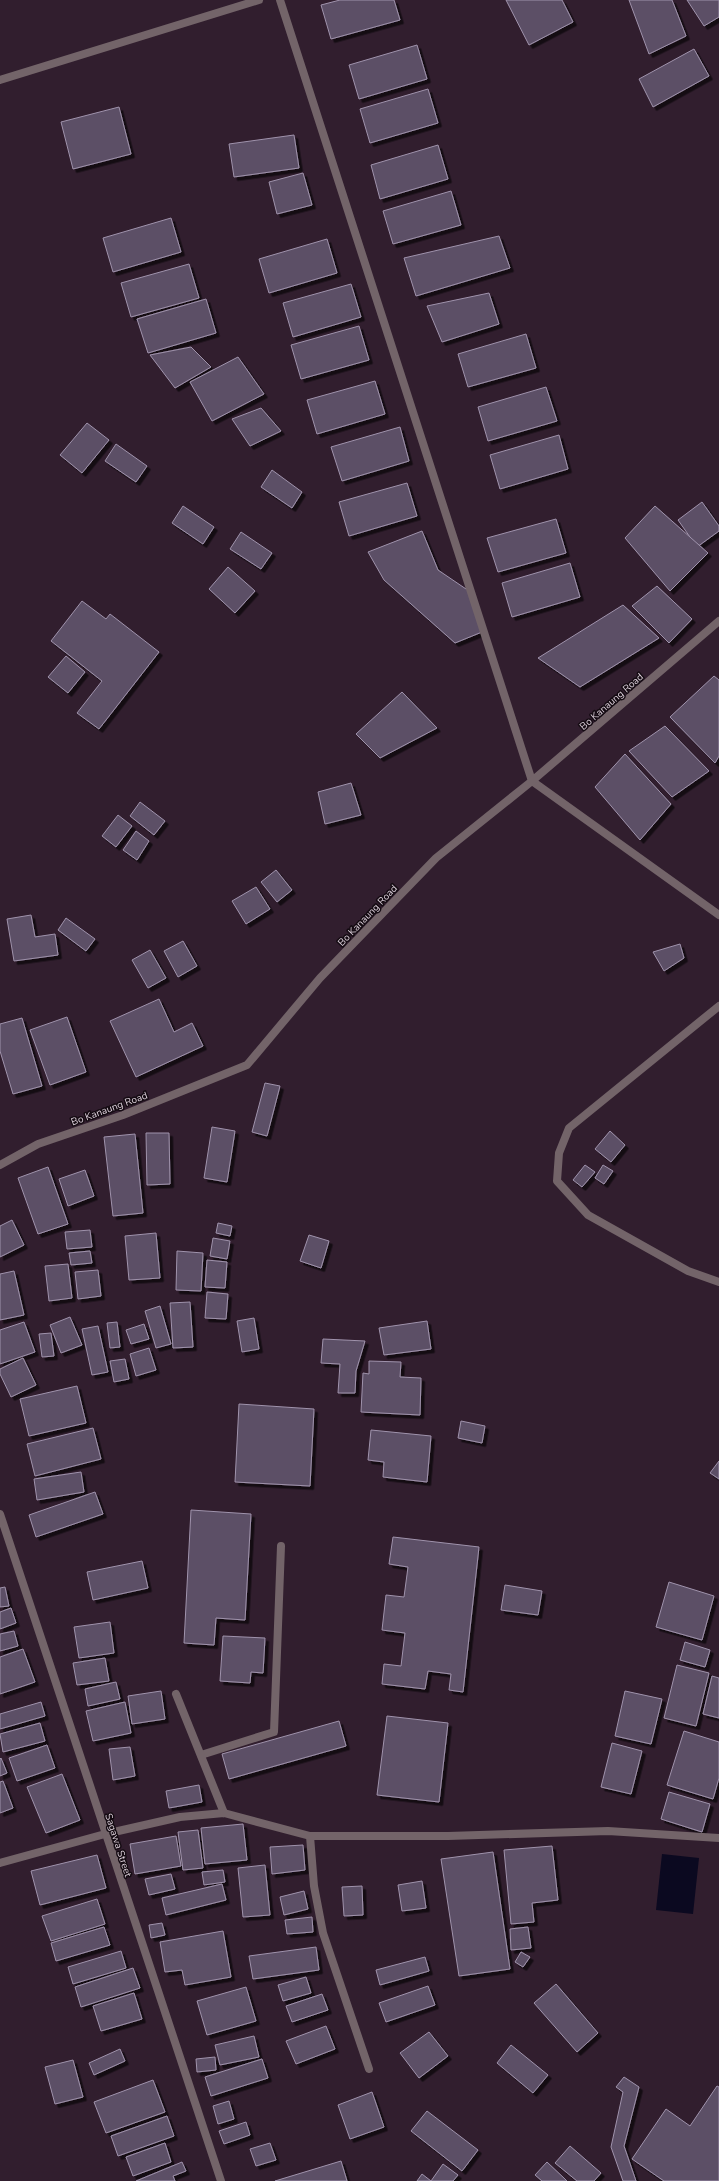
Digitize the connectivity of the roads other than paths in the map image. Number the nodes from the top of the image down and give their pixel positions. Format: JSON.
{"nodes":[{"id":1,"x":259,"y":0,"type":"edge"},
{"id":2,"x":280,"y":0,"type":"edge"},
{"id":3,"x":0,"y":80,"type":"edge"},
{"id":4,"x":719,"y":621,"type":"edge"},
{"id":5,"x":532,"y":781,"type":"junction"},
{"id":6,"x":719,"y":915,"type":"edge"},
{"id":7,"x":719,"y":1006,"type":"edge"},
{"id":8,"x":0,"y":1165,"type":"edge"},
{"id":9,"x":719,"y":1282,"type":"edge"},
{"id":10,"x":0,"y":1514,"type":"edge"},
{"id":11,"x":281,"y":1546,"type":"dead end"},
{"id":12,"x":176,"y":1694,"type":"dead end"},
{"id":13,"x":201,"y":1755,"type":"junction"},
{"id":14,"x":224,"y":1813,"type":"junction"},
{"id":15,"x":105,"y":1834,"type":"junction"},
{"id":16,"x":310,"y":1836,"type":"junction"},
{"id":17,"x":719,"y":1838,"type":"edge"},
{"id":18,"x":0,"y":1864,"type":"edge"},
{"id":19,"x":369,"y":2069,"type":"dead end"},
{"id":20,"x":221,"y":2181,"type":"edge"}],
"edges":[{"from":1,"to":3,"type":"street"},
{"from":2,"to":5,"type":"street"},
{"from":4,"to":5,"type":"street","name":"Bo Kanaung Road"},
{"from":5,"to":6,"type":"street"},
{"from":5,"to":8,"type":"street","name":"Bo Kanaung Road"},
{"from":7,"to":9,"type":"street"},
{"from":10,"to":15,"type":"street","name":"Sagawa Street"},
{"from":11,"to":13,"type":"street"},
{"from":12,"to":13,"type":"street"},
{"from":13,"to":14,"type":"street"},
{"from":14,"to":15,"type":"street"},
{"from":14,"to":16,"type":"street"},
{"from":15,"to":18,"type":"street"},
{"from":15,"to":20,"type":"street","name":"Sagawa Street"},
{"from":16,"to":17,"type":"street"},
{"from":16,"to":19,"type":"street"}]}
